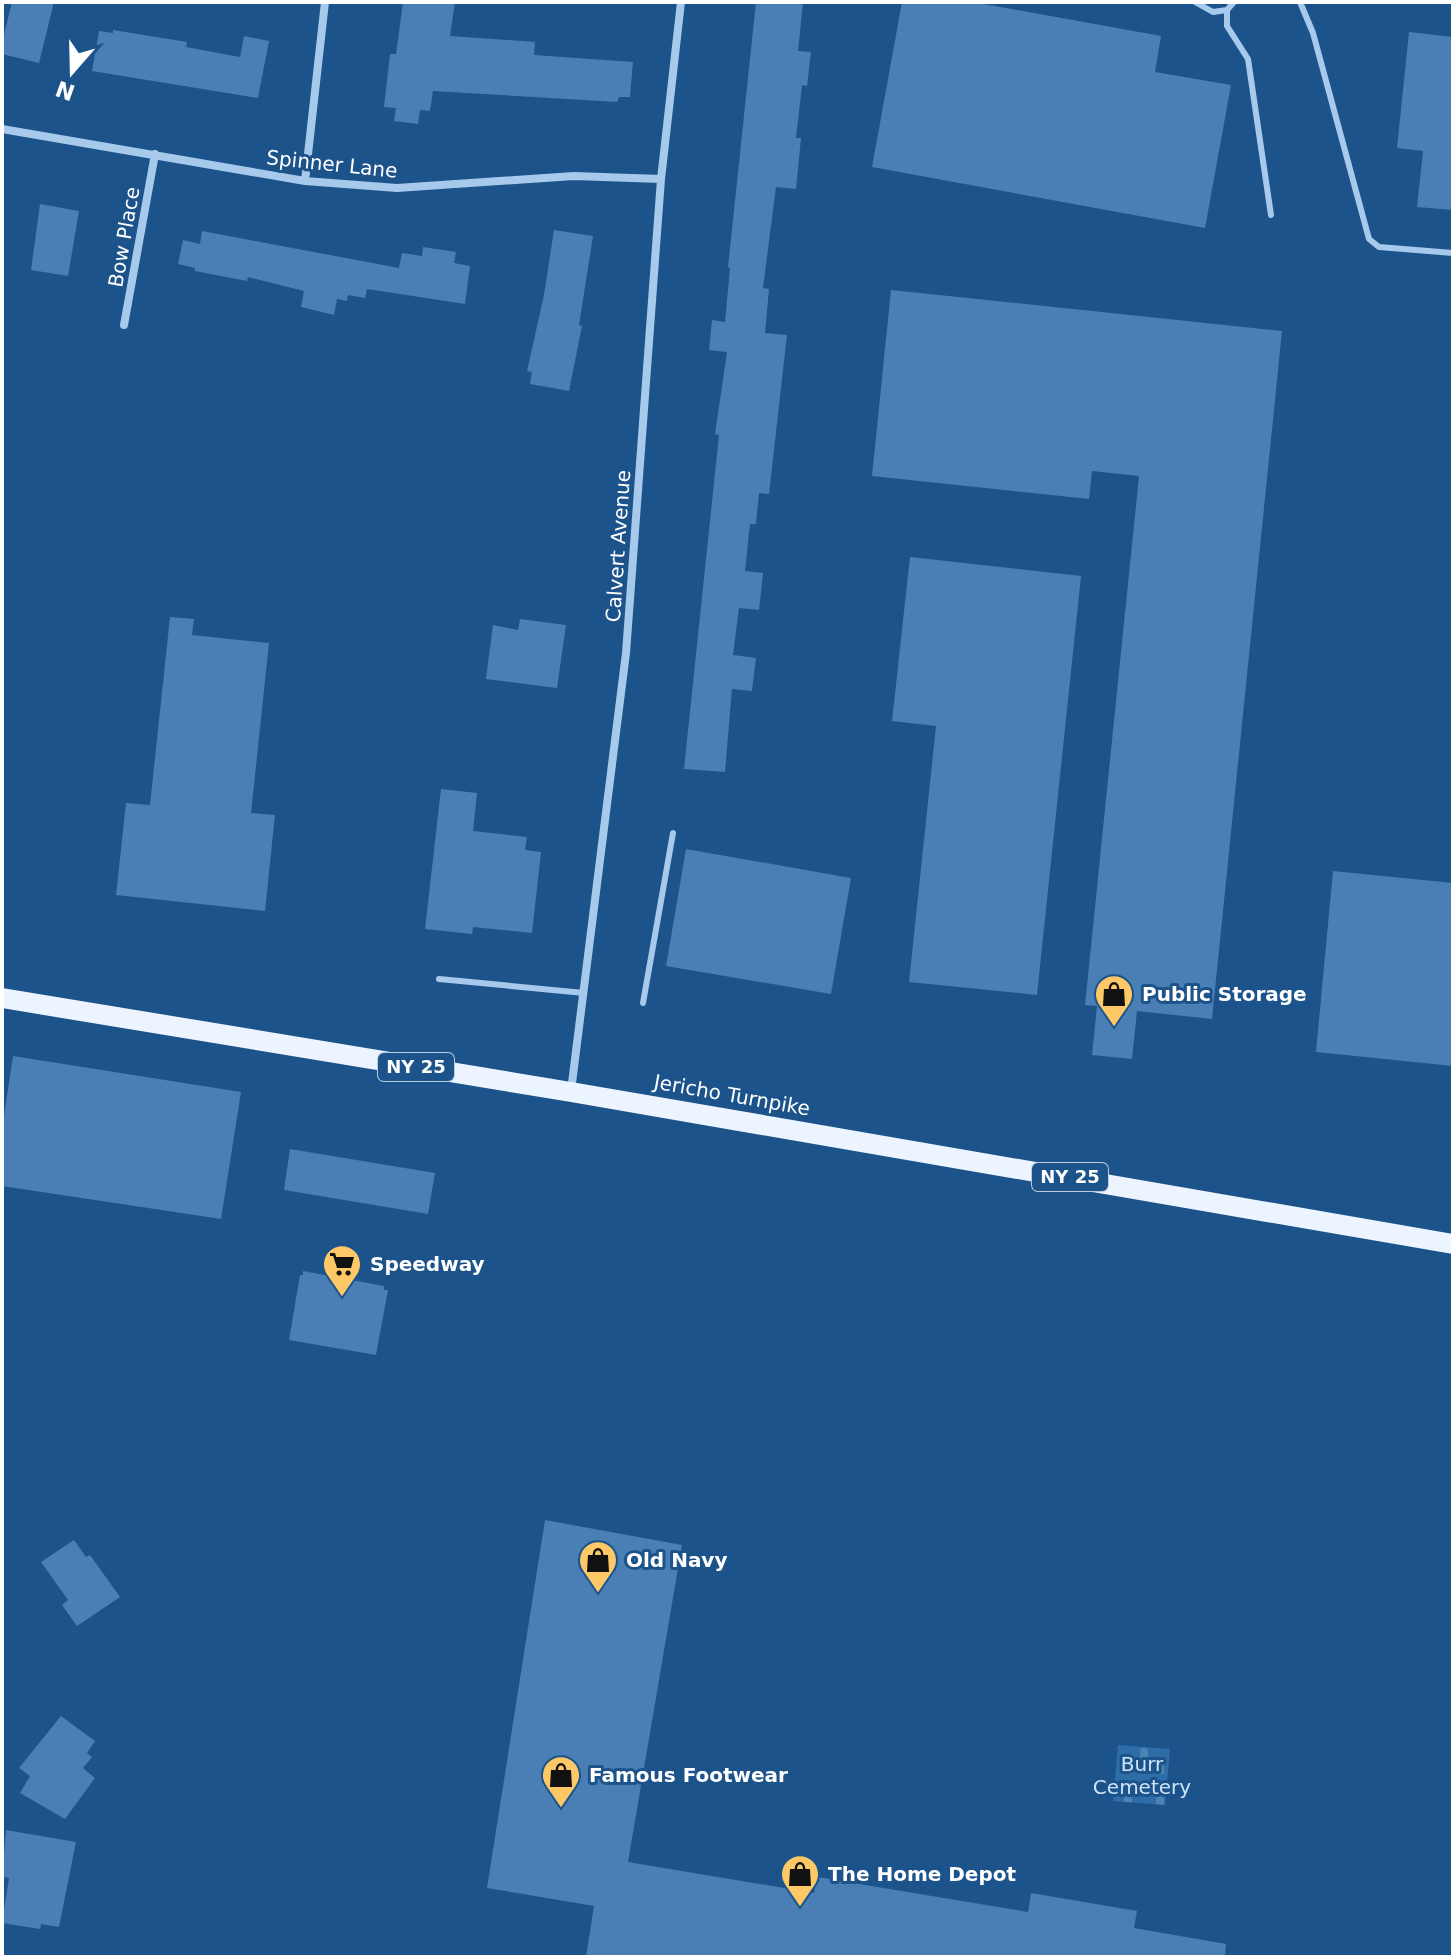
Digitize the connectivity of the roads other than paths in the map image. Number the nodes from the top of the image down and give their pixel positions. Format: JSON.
{"nodes":[{"id":1,"x":325,"y":2,"type":"edge"},
{"id":2,"x":681,"y":2,"type":"edge"},
{"id":3,"x":1195,"y":2,"type":"edge"},
{"id":4,"x":1234,"y":2,"type":"edge"},
{"id":5,"x":1300,"y":2,"type":"edge"},
{"id":6,"x":1227,"y":10,"type":"junction"},
{"id":7,"x":2,"y":129,"type":"edge"},
{"id":8,"x":155,"y":154,"type":"junction"},
{"id":9,"x":661,"y":179,"type":"junction"},
{"id":10,"x":305,"y":181,"type":"junction"},
{"id":11,"x":1271,"y":215,"type":"dead end"},
{"id":12,"x":1453,"y":253,"type":"edge"},
{"id":13,"x":124,"y":325,"type":"dead end"},
{"id":14,"x":673,"y":833,"type":"dead end"},
{"id":15,"x":439,"y":979,"type":"dead end"},
{"id":16,"x":584,"y":993,"type":"junction"},
{"id":17,"x":2,"y":998,"type":"edge"},
{"id":18,"x":643,"y":1003,"type":"dead end"},
{"id":19,"x":571,"y":1092,"type":"junction"},
{"id":20,"x":1453,"y":1244,"type":"edge"}],
"edges":[{"from":1,"to":10,"type":"street"},
{"from":2,"to":9,"type":"street","name":"Calvert Avenue"},
{"from":3,"to":6,"type":"lane"},
{"from":4,"to":6,"type":"lane"},
{"from":5,"to":12,"type":"lane"},
{"from":6,"to":11,"type":"lane"},
{"from":7,"to":8,"type":"street","name":"Spinner Lane"},
{"from":8,"to":10,"type":"street","name":"Spinner Lane"},
{"from":8,"to":13,"type":"street","name":"Bow Place"},
{"from":9,"to":10,"type":"street","name":"Spinner Lane"},
{"from":9,"to":16,"type":"street","name":"Calvert Avenue"},
{"from":14,"to":18,"type":"lane"},
{"from":15,"to":16,"type":"lane"},
{"from":16,"to":19,"type":"street","name":"Calvert Avenue"},
{"from":17,"to":19,"type":"main road","name":"Jericho Turnpike","number":"NY 25"},
{"from":19,"to":20,"type":"main road","name":"Jericho Turnpike","number":"NY 25"}]}
